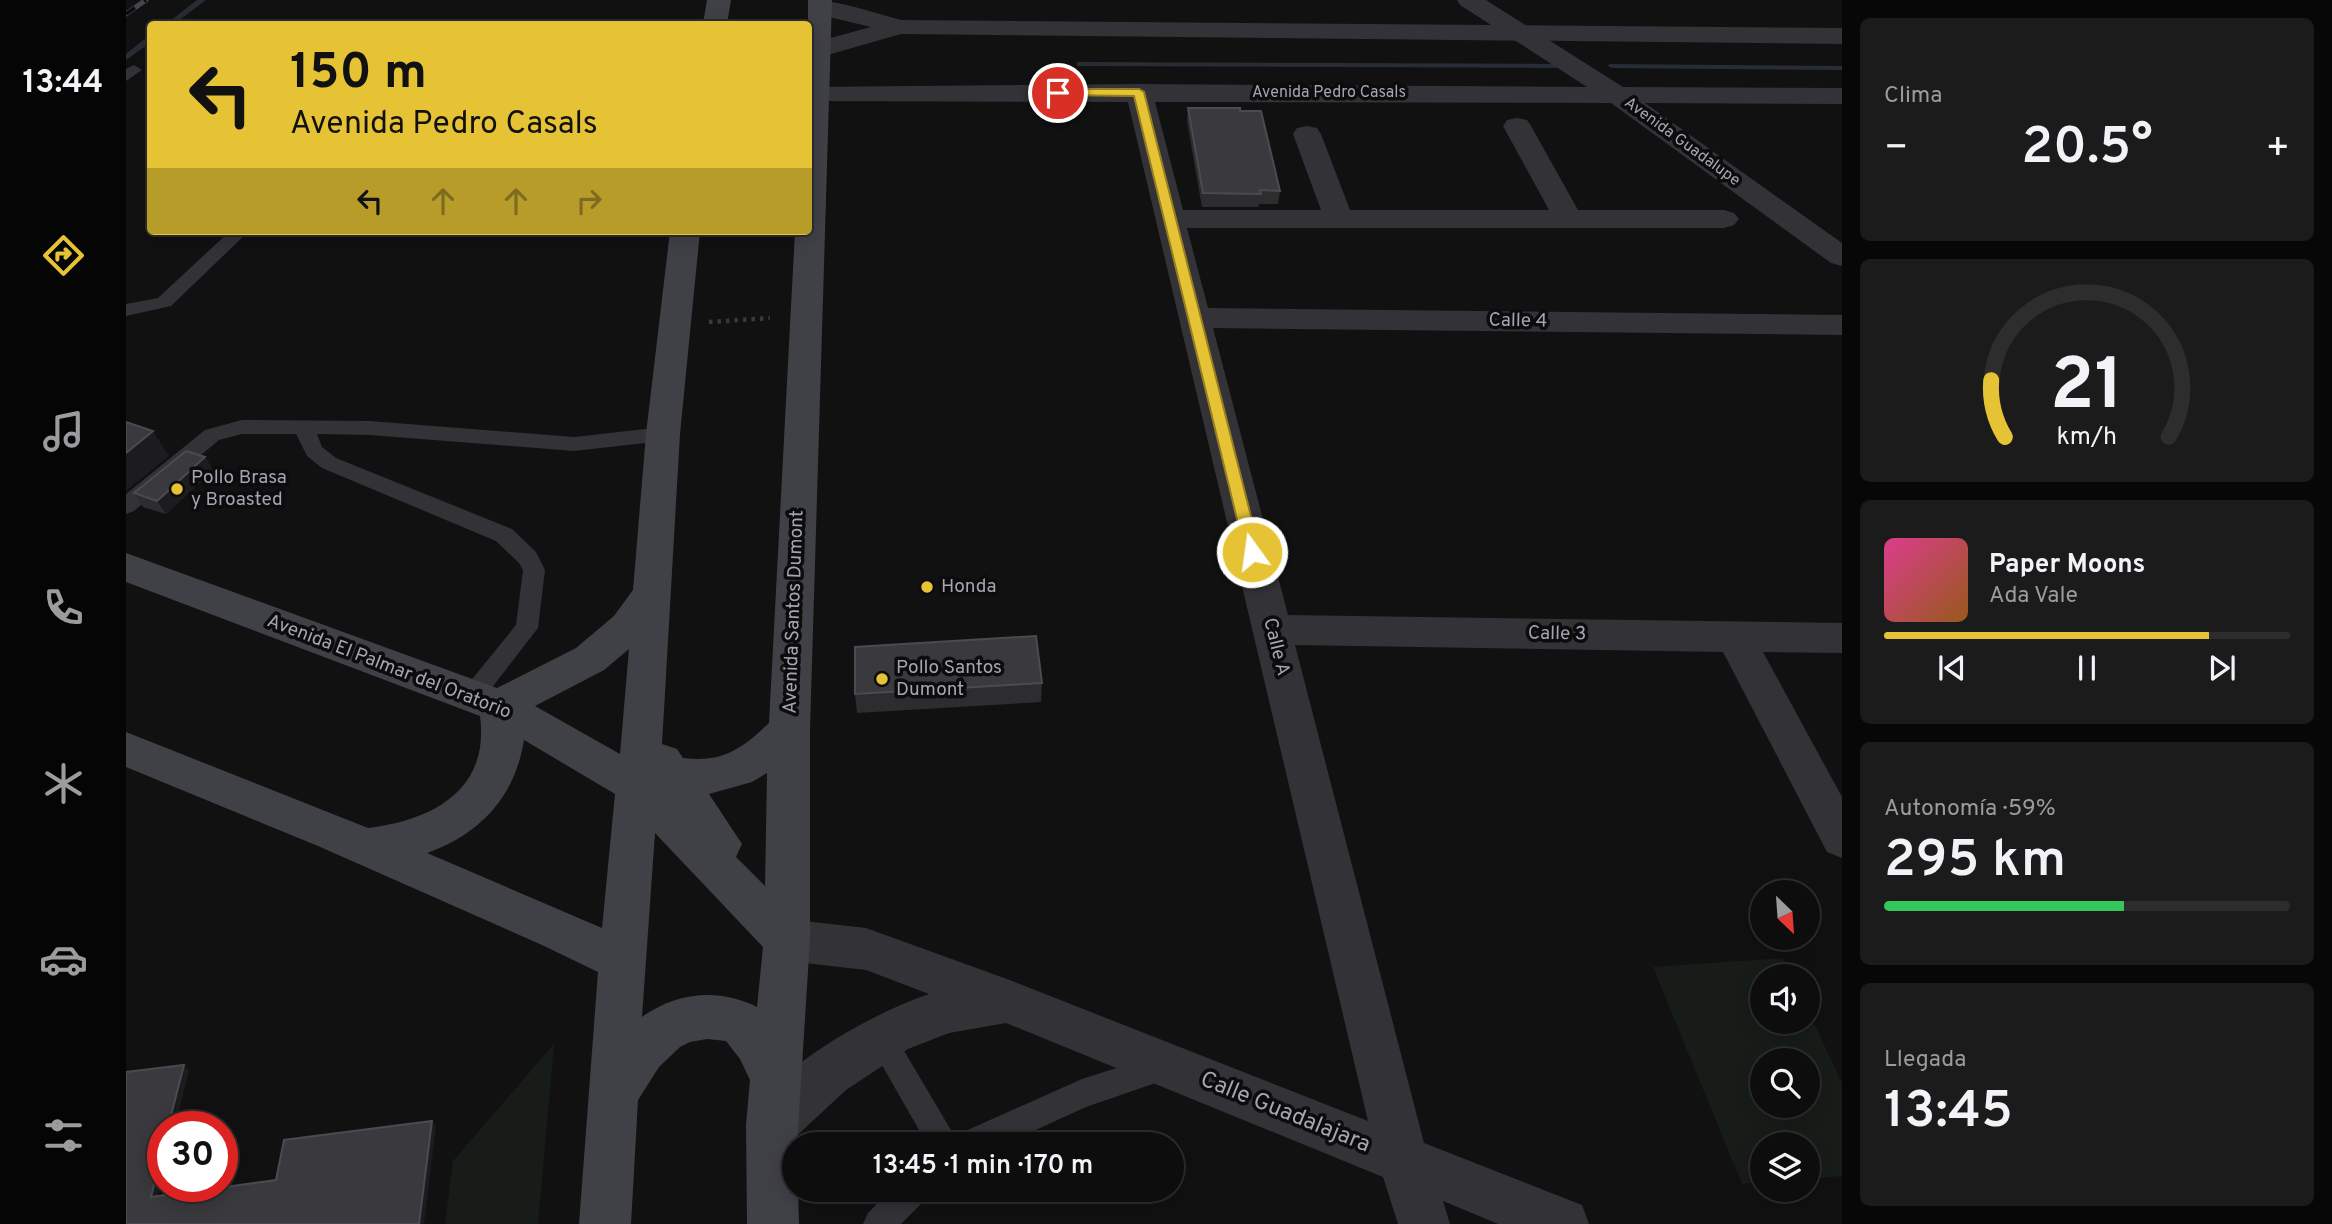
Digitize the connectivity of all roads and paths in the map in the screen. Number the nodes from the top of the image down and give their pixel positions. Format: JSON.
{"nodes":[{"id":1,"x":719,"y":0,"type":"edge"},
{"id":2,"x":1469,"y":0,"type":"edge"},
{"id":3,"x":820,"y":1,"type":"edge"},
{"id":4,"x":716,"y":21,"type":"edge"},
{"id":5,"x":901,"y":27,"type":"junction"},
{"id":6,"x":1520,"y":32,"type":"junction"},
{"id":7,"x":1842,"y":36,"type":"edge"},
{"id":8,"x":817,"y":50,"type":"junction"},
{"id":9,"x":1139,"y":92,"type":"junction"},
{"id":10,"x":815,"y":93,"type":"junction"},
{"id":11,"x":1615,"y":94,"type":"junction"},
{"id":12,"x":1842,"y":96,"type":"edge"},
{"id":13,"x":1517,"y":126,"type":"dead end"},
{"id":14,"x":1307,"y":134,"type":"dead end"},
{"id":15,"x":812,"y":166,"type":"edge"},
{"id":16,"x":1170,"y":219,"type":"junction"},
{"id":17,"x":1339,"y":219,"type":"junction"},
{"id":18,"x":1568,"y":219,"type":"junction"},
{"id":19,"x":1724,"y":219,"type":"dead end"},
{"id":20,"x":236,"y":235,"type":"edge"},
{"id":21,"x":685,"y":235,"type":"edge"},
{"id":22,"x":809,"y":235,"type":"edge"},
{"id":23,"x":1842,"y":257,"type":"edge"},
{"id":24,"x":126,"y":310,"type":"edge"},
{"id":25,"x":1195,"y":318,"type":"junction"},
{"id":26,"x":765,"y":319,"type":"dead end"},
{"id":27,"x":711,"y":322,"type":"dead end"},
{"id":28,"x":1842,"y":325,"type":"edge"},
{"id":29,"x":303,"y":427,"type":"junction"},
{"id":30,"x":663,"y":434,"type":"junction"},
{"id":31,"x":126,"y":506,"type":"edge"},
{"id":32,"x":126,"y":567,"type":"edge"},
{"id":33,"x":653,"y":592,"type":"junction"},
{"id":34,"x":1272,"y":630,"type":"junction"},
{"id":35,"x":1735,"y":636,"type":"junction"},
{"id":36,"x":1842,"y":638,"type":"edge"},
{"id":37,"x":485,"y":701,"type":"junction"},
{"id":38,"x":789,"y":729,"type":"junction"},
{"id":39,"x":126,"y":749,"type":"edge"},
{"id":40,"x":654,"y":780,"type":"junction"},
{"id":41,"x":1842,"y":839,"type":"edge"},
{"id":42,"x":363,"y":848,"type":"junction"},
{"id":43,"x":787,"y":940,"type":"junction"},
{"id":44,"x":622,"y":961,"type":"junction"},
{"id":45,"x":1007,"y":1001,"type":"junction"},
{"id":46,"x":880,"y":1037,"type":"junction"},
{"id":47,"x":1168,"y":1065,"type":"junction"},
{"id":48,"x":773,"y":1076,"type":"junction"},
{"id":49,"x":615,"y":1092,"type":"junction"},
{"id":50,"x":771,"y":1125,"type":"junction"},
{"id":51,"x":937,"y":1132,"type":"edge"},
{"id":52,"x":998,"y":1132,"type":"edge"},
{"id":53,"x":1403,"y":1160,"type":"junction"},
{"id":54,"x":901,"y":1202,"type":"edge"},
{"id":55,"x":605,"y":1224,"type":"edge"},
{"id":56,"x":773,"y":1224,"type":"edge"},
{"id":57,"x":879,"y":1224,"type":"edge"},
{"id":58,"x":1424,"y":1224,"type":"edge"},
{"id":59,"x":1563,"y":1224,"type":"edge"}],
"edges":[{"from":1,"to":4,"type":"main road"},
{"from":2,"to":6,"type":"street","name":"Avenida Guadalupe"},
{"from":3,"to":5,"type":"street"},
{"from":3,"to":8,"type":"main road","name":"Avenida Santos Dumont"},
{"from":5,"to":6,"type":"street"},
{"from":5,"to":8,"type":"street"},
{"from":6,"to":7,"type":"street"},
{"from":6,"to":11,"type":"street","name":"Avenida Guadalupe"},
{"from":8,"to":10,"type":"main road","name":"Avenida Santos Dumont"},
{"from":9,"to":10,"type":"street","name":"Avenida Pedro Casals"},
{"from":9,"to":11,"type":"street","name":"Avenida Pedro Casals"},
{"from":9,"to":16,"type":"street","name":"Calle A"},
{"from":10,"to":15,"type":"main road","name":"Avenida Santos Dumont"},
{"from":11,"to":12,"type":"street","name":"Avenida Pedro Casals"},
{"from":11,"to":23,"type":"street","name":"Avenida Guadalupe"},
{"from":13,"to":18,"type":"street"},
{"from":14,"to":17,"type":"street"},
{"from":16,"to":17,"type":"street"},
{"from":16,"to":25,"type":"street","name":"Calle A"},
{"from":17,"to":18,"type":"street"},
{"from":18,"to":19,"type":"street"},
{"from":20,"to":24,"type":"lane"},
{"from":21,"to":30,"type":"main road"},
{"from":22,"to":38,"type":"main road","name":"Avenida Santos Dumont"},
{"from":25,"to":28,"type":"street","name":"Calle 4"},
{"from":25,"to":34,"type":"street","name":"Calle A"},
{"from":26,"to":27,"type":"path"},
{"from":29,"to":30,"type":"lane"},
{"from":29,"to":31,"type":"lane"},
{"from":29,"to":37,"type":"lane"},
{"from":30,"to":33,"type":"main road"},
{"from":32,"to":37,"type":"main road","name":"Avenida El Palmar del Oratorio"},
{"from":33,"to":37,"type":"main road"},
{"from":33,"to":40,"type":"main road"},
{"from":34,"to":35,"type":"street","name":"Calle 3"},
{"from":34,"to":53,"type":"street","name":"Calle A"},
{"from":35,"to":36,"type":"street","name":"Calle 3"},
{"from":35,"to":41,"type":"street"},
{"from":37,"to":40,"type":"main road","name":"Avenida El Palmar del Oratorio"},
{"from":37,"to":42,"type":"main road"},
{"from":38,"to":40,"type":"main road"},
{"from":38,"to":43,"type":"main road","name":"Avenida Santos Dumont"},
{"from":39,"to":42,"type":"main road"},
{"from":40,"to":43,"type":"main road","name":"Avenida El Palmar del Oratorio"},
{"from":40,"to":44,"type":"main road"},
{"from":42,"to":44,"type":"main road"},
{"from":43,"to":45,"type":"street","name":"Calle Guadalajara"},
{"from":43,"to":48,"type":"main road","name":"Avenida Santos Dumont"},
{"from":44,"to":49,"type":"main road"},
{"from":45,"to":46,"type":"street"},
{"from":45,"to":47,"type":"street","name":"Calle Guadalajara"},
{"from":46,"to":50,"type":"street"},
{"from":46,"to":51,"type":"lane"},
{"from":47,"to":52,"type":"lane"},
{"from":47,"to":53,"type":"street","name":"Calle Guadalajara"},
{"from":48,"to":49,"type":"main road"},
{"from":48,"to":50,"type":"main road","name":"Avenida Santos Dumont"},
{"from":49,"to":55,"type":"main road"},
{"from":50,"to":56,"type":"main road","name":"Avenida Santos Dumont"},
{"from":53,"to":58,"type":"street","name":"Calle A"},
{"from":53,"to":59,"type":"street","name":"Calle Guadalajara"},
{"from":54,"to":57,"type":"lane"}]}
